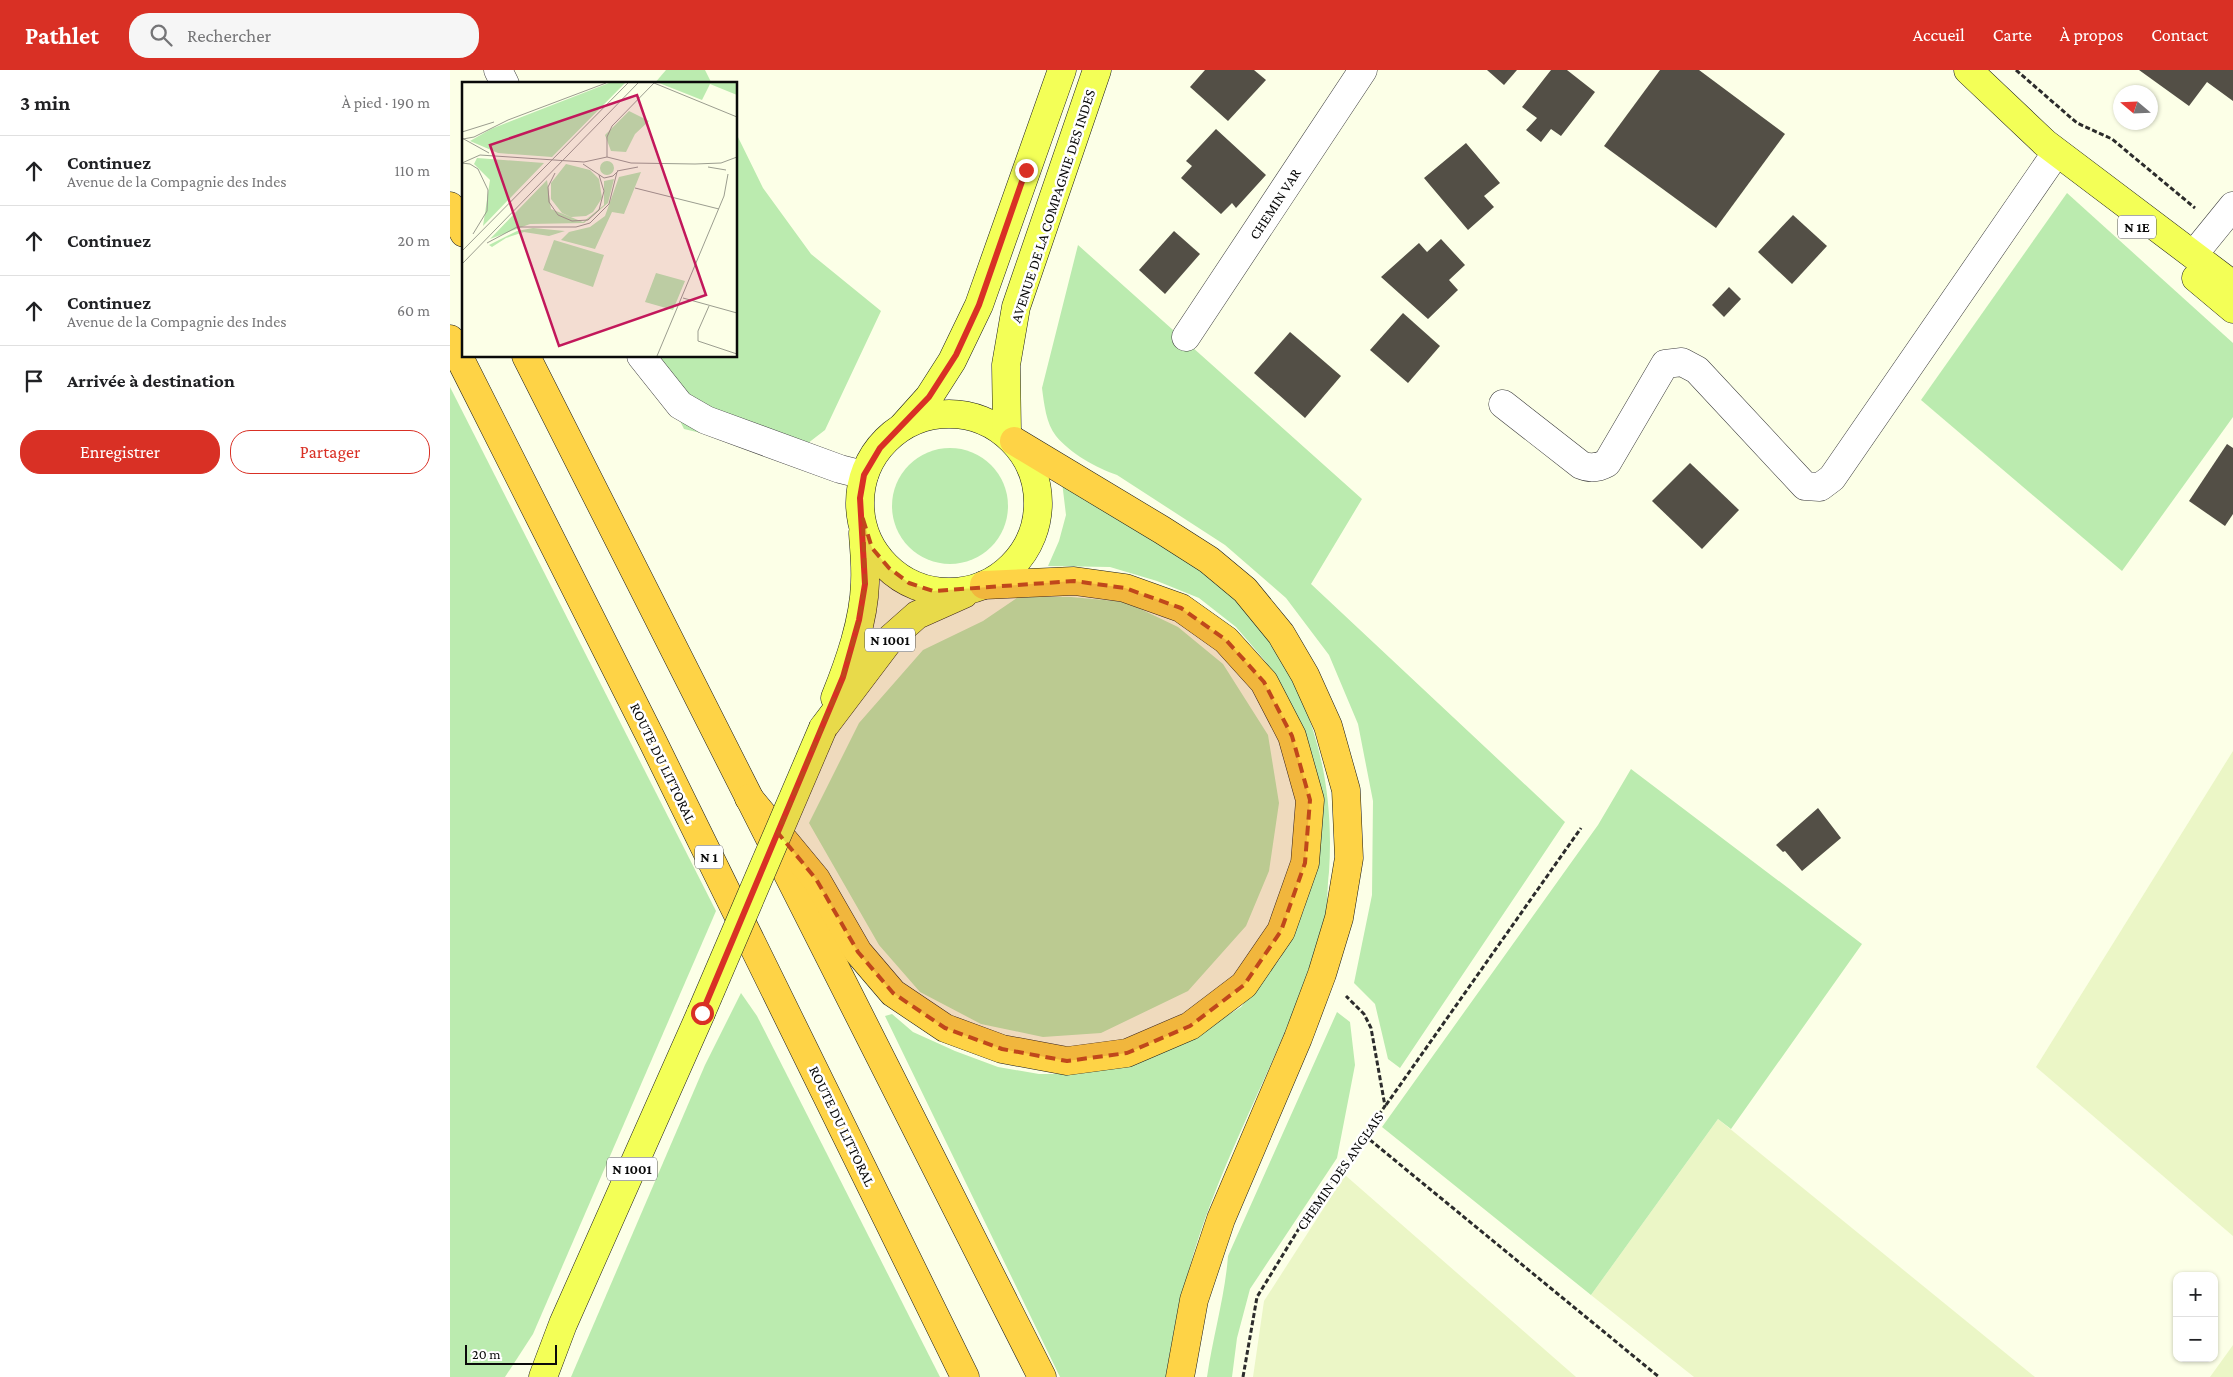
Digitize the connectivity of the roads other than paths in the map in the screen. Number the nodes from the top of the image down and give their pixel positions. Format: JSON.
{"nodes":[{"id":1,"x":498,"y":70,"type":"edge"},
{"id":2,"x":1062,"y":70,"type":"edge"},
{"id":3,"x":1097,"y":70,"type":"edge"},
{"id":4,"x":1363,"y":70,"type":"edge"},
{"id":5,"x":1968,"y":70,"type":"edge"},
{"id":6,"x":504,"y":82,"type":"edge"},
{"id":7,"x":2049,"y":150,"type":"junction"},
{"id":8,"x":450,"y":206,"type":"edge"},
{"id":9,"x":2233,"y":206,"type":"edge"},
{"id":10,"x":462,"y":229,"type":"edge"},
{"id":11,"x":2187,"y":259,"type":"junction"},
{"id":12,"x":2233,"y":285,"type":"edge"},
{"id":13,"x":2233,"y":309,"type":"edge"},
{"id":14,"x":1186,"y":337,"type":"dead end"},
{"id":15,"x":450,"y":339,"type":"edge"},
{"id":16,"x":527,"y":358,"type":"edge"},
{"id":17,"x":643,"y":358,"type":"edge"},
{"id":18,"x":1503,"y":404,"type":"dead end"},
{"id":19,"x":900,"y":429,"type":"junction"},
{"id":20,"x":1010,"y":436,"type":"junction"},
{"id":21,"x":864,"y":475,"type":"junction"},
{"id":22,"x":863,"y":519,"type":"junction"},
{"id":23,"x":984,"y":585,"type":"junction"},
{"id":24,"x":823,"y":728,"type":"junction"},
{"id":25,"x":749,"y":798,"type":"junction"},
{"id":26,"x":563,"y":1324,"type":"junction"},
{"id":27,"x":528,"y":1377,"type":"edge"},
{"id":28,"x":543,"y":1377,"type":"edge"},
{"id":29,"x":965,"y":1377,"type":"edge"},
{"id":30,"x":1042,"y":1377,"type":"edge"},
{"id":31,"x":1180,"y":1377,"type":"edge"}],
"edges":[{"from":1,"to":6,"type":"street"},
{"from":2,"to":19,"type":"main road","number":"N 1001"},
{"from":3,"to":20,"type":"main road","name":"AVENUE DE LA COMPAGNIE DES INDES"},
{"from":4,"to":14,"type":"street","name":"CHEMIN VAR"},
{"from":5,"to":7,"type":"main road"},
{"from":7,"to":11,"type":"main road","number":"N 1E"},
{"from":7,"to":18,"type":"street"},
{"from":8,"to":10,"type":"highway"},
{"from":9,"to":11,"type":"street"},
{"from":11,"to":12,"type":"main road","number":"N 1E"},
{"from":11,"to":13,"type":"main road","number":"N 1E"},
{"from":15,"to":29,"type":"highway","name":"ROUTE DU LITTORAL","number":"N 1"},
{"from":16,"to":25,"type":"highway"},
{"from":17,"to":21,"type":"street"},
{"from":19,"to":20,"type":"main road","number":"N 1001"},
{"from":19,"to":21,"type":"main road","number":"N 1001"},
{"from":20,"to":23,"type":"main road","number":"N 1001"},
{"from":20,"to":31,"type":"highway"},
{"from":21,"to":22,"type":"main road","number":"N 1001"},
{"from":22,"to":23,"type":"main road","number":"N 1001"},
{"from":22,"to":24,"type":"main road","number":"N 1001"},
{"from":23,"to":24,"type":"main road","number":"N 1001"},
{"from":23,"to":25,"type":"highway"},
{"from":24,"to":26,"type":"main road","number":"N 1001","bridge":true},
{"from":25,"to":30,"type":"highway"},
{"from":26,"to":27,"type":"main road"},
{"from":26,"to":28,"type":"main road","number":"N 1001"}]}
